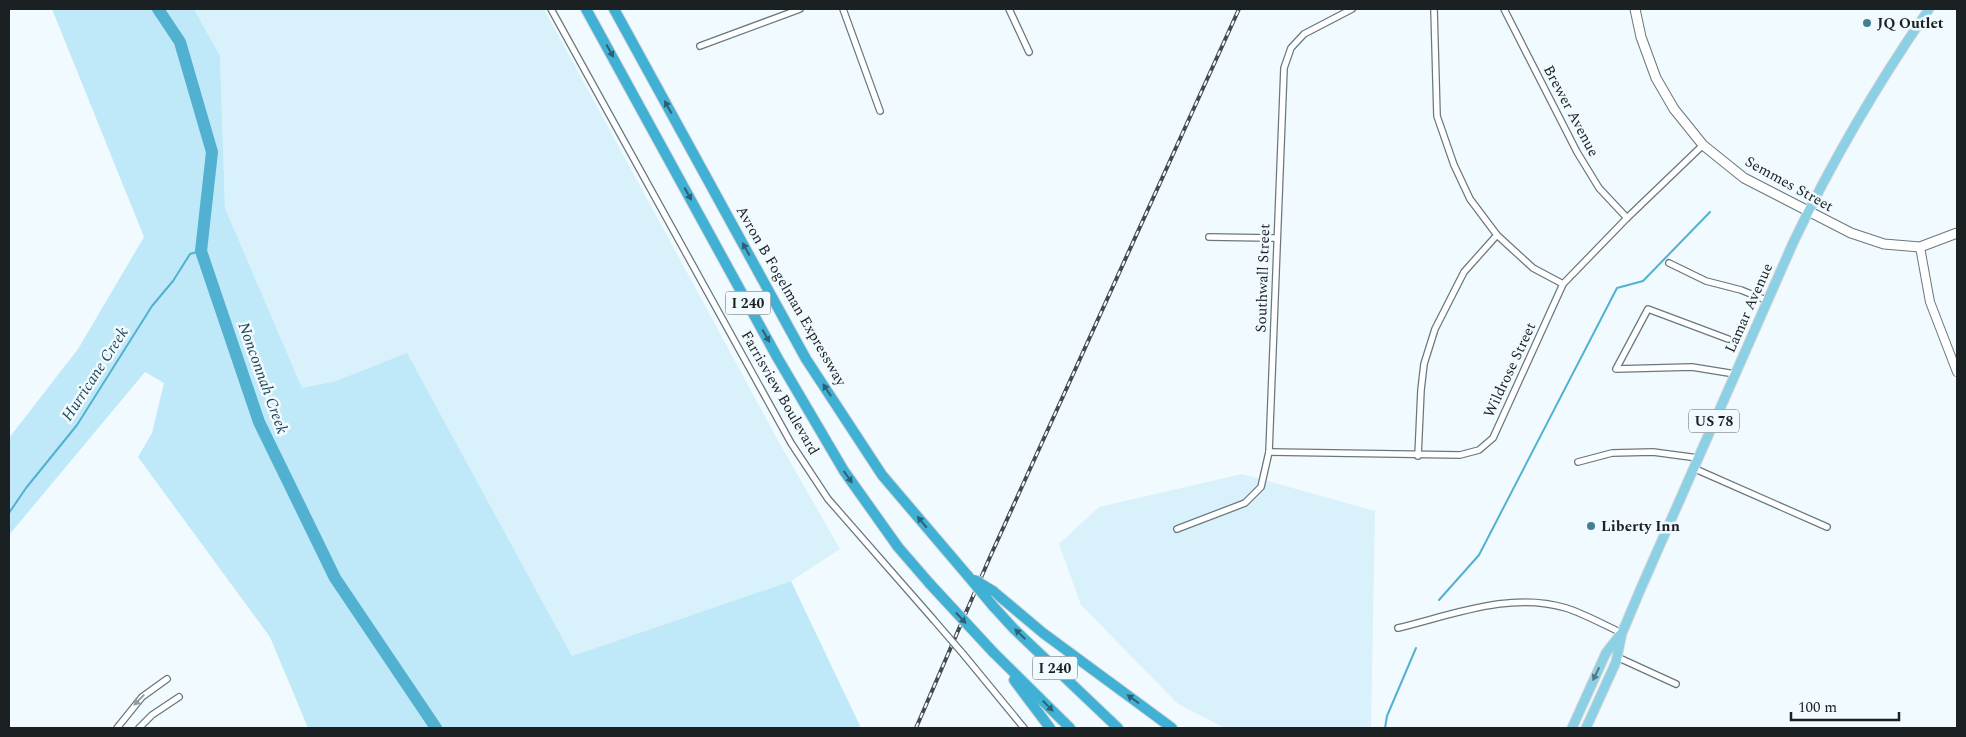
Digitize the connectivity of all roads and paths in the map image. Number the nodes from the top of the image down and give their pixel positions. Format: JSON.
{"nodes":[{"id":1,"x":552,"y":9,"type":"edge"},
{"id":2,"x":586,"y":9,"type":"edge"},
{"id":3,"x":614,"y":9,"type":"edge"},
{"id":4,"x":800,"y":9,"type":"edge"},
{"id":5,"x":843,"y":9,"type":"edge"},
{"id":6,"x":1010,"y":9,"type":"edge"},
{"id":7,"x":1352,"y":9,"type":"edge"},
{"id":8,"x":1434,"y":9,"type":"edge"},
{"id":9,"x":1504,"y":9,"type":"edge"},
{"id":10,"x":1635,"y":9,"type":"edge"},
{"id":11,"x":1929,"y":9,"type":"edge"},
{"id":12,"x":700,"y":46,"type":"dead end"},
{"id":13,"x":1029,"y":52,"type":"dead end"},
{"id":14,"x":880,"y":111,"type":"dead end"},
{"id":15,"x":1703,"y":145,"type":"junction"},
{"id":16,"x":1809,"y":210,"type":"junction"},
{"id":17,"x":1627,"y":218,"type":"junction"},
{"id":18,"x":1957,"y":234,"type":"edge"},
{"id":19,"x":1497,"y":235,"type":"junction"},
{"id":20,"x":1209,"y":237,"type":"dead end"},
{"id":21,"x":1278,"y":238,"type":"junction"},
{"id":22,"x":1920,"y":247,"type":"junction"},
{"id":23,"x":1669,"y":263,"type":"dead end"},
{"id":24,"x":1563,"y":284,"type":"junction"},
{"id":25,"x":1766,"y":300,"type":"junction"},
{"id":26,"x":1728,"y":339,"type":"dead end"},
{"id":27,"x":1957,"y":372,"type":"edge"},
{"id":28,"x":1735,"y":374,"type":"junction"},
{"id":29,"x":1269,"y":452,"type":"junction"},
{"id":30,"x":1418,"y":456,"type":"junction"},
{"id":31,"x":1698,"y":458,"type":"junction"},
{"id":32,"x":1578,"y":462,"type":"dead end"},
{"id":33,"x":1693,"y":468,"type":"junction"},
{"id":34,"x":1827,"y":526,"type":"dead end"},
{"id":35,"x":1177,"y":529,"type":"dead end"},
{"id":36,"x":968,"y":576,"type":"junction"},
{"id":37,"x":1398,"y":628,"type":"dead end"},
{"id":38,"x":1622,"y":633,"type":"junction"},
{"id":39,"x":1617,"y":658,"type":"junction"},
{"id":40,"x":1000,"y":661,"type":"junction"},
{"id":41,"x":167,"y":678,"type":"dead end"},
{"id":42,"x":1676,"y":684,"type":"dead end"},
{"id":43,"x":179,"y":697,"type":"dead end"},
{"id":44,"x":1155,"y":715,"type":"junction"},
{"id":45,"x":117,"y":728,"type":"edge"},
{"id":46,"x":139,"y":728,"type":"edge"},
{"id":47,"x":1024,"y":728,"type":"edge"},
{"id":48,"x":1050,"y":728,"type":"edge"},
{"id":49,"x":1070,"y":728,"type":"edge"},
{"id":50,"x":1118,"y":728,"type":"edge"},
{"id":51,"x":1172,"y":728,"type":"edge"},
{"id":52,"x":1179,"y":728,"type":"edge"},
{"id":53,"x":1572,"y":728,"type":"edge"},
{"id":54,"x":1586,"y":728,"type":"edge"}],
"edges":[{"from":1,"to":47,"type":"street","name":"Farrisview Boulevard","bridge":true},
{"from":2,"to":40,"type":"highway","number":"I 240","one_way":true,"bridge":true},
{"from":36,"to":3,"type":"highway","name":"Avron B Fogelman Expressway","number":"I 240","one_way":true},
{"from":4,"to":12,"type":"street"},
{"from":5,"to":14,"type":"street"},
{"from":6,"to":13,"type":"street"},
{"from":7,"to":21,"type":"street","name":"Southwall Street"},
{"from":8,"to":19,"type":"street"},
{"from":9,"to":17,"type":"street","name":"Brewer Avenue"},
{"from":10,"to":15,"type":"main road","name":"Semmes Street"},
{"from":11,"to":16,"type":"main road","name":"Lamar Avenue","number":"US 78"},
{"from":15,"to":16,"type":"main road","name":"Semmes Street"},
{"from":15,"to":17,"type":"street","name":"Wildrose Street"},
{"from":16,"to":22,"type":"main road","name":"Semmes Street"},
{"from":16,"to":25,"type":"main road","name":"Lamar Avenue","number":"US 78"},
{"from":17,"to":24,"type":"street","name":"Wildrose Street"},
{"from":18,"to":22,"type":"main road","name":"Semmes Street"},
{"from":19,"to":24,"type":"street"},
{"from":19,"to":30,"type":"street"},
{"from":20,"to":21,"type":"street"},
{"from":21,"to":29,"type":"street","name":"Southwall Street"},
{"from":22,"to":27,"type":"street"},
{"from":23,"to":25,"type":"street"},
{"from":24,"to":30,"type":"street","name":"Wildrose Street"},
{"from":25,"to":28,"type":"main road","name":"Lamar Avenue","number":"US 78"},
{"from":26,"to":28,"type":"street"},
{"from":28,"to":31,"type":"main road","name":"Lamar Avenue","number":"US 78"},
{"from":29,"to":30,"type":"street","name":"Wildrose Street"},
{"from":29,"to":35,"type":"street","name":"Southwall Street"},
{"from":31,"to":32,"type":"street"},
{"from":31,"to":33,"type":"main road","name":"Lamar Avenue","number":"US 78"},
{"from":33,"to":34,"type":"street"},
{"from":33,"to":38,"type":"main road","name":"Lamar Avenue","number":"US 78"},
{"from":44,"to":36,"type":"highway","one_way":true,"bridge":true},
{"from":50,"to":36,"type":"highway","name":"Avron B Fogelman Expressway","number":"I 240","one_way":true,"bridge":true},
{"from":37,"to":38,"type":"street"},
{"from":38,"to":39,"type":"main road","name":"Lamar Avenue","number":"US 78"},
{"from":38,"to":53,"type":"main road","name":"Lamar Avenue","number":"US 78","one_way":true},
{"from":39,"to":42,"type":"street"},
{"from":39,"to":54,"type":"main road","name":"Lamar Avenue","number":"US 78"},
{"from":40,"to":48,"type":"highway"},
{"from":40,"to":49,"type":"highway","number":"I 240","one_way":true},
{"from":41,"to":45,"type":"street","one_way":true},
{"from":43,"to":46,"type":"street"},
{"from":44,"to":51,"type":"highway"},
{"from":44,"to":52,"type":"highway"}]}
